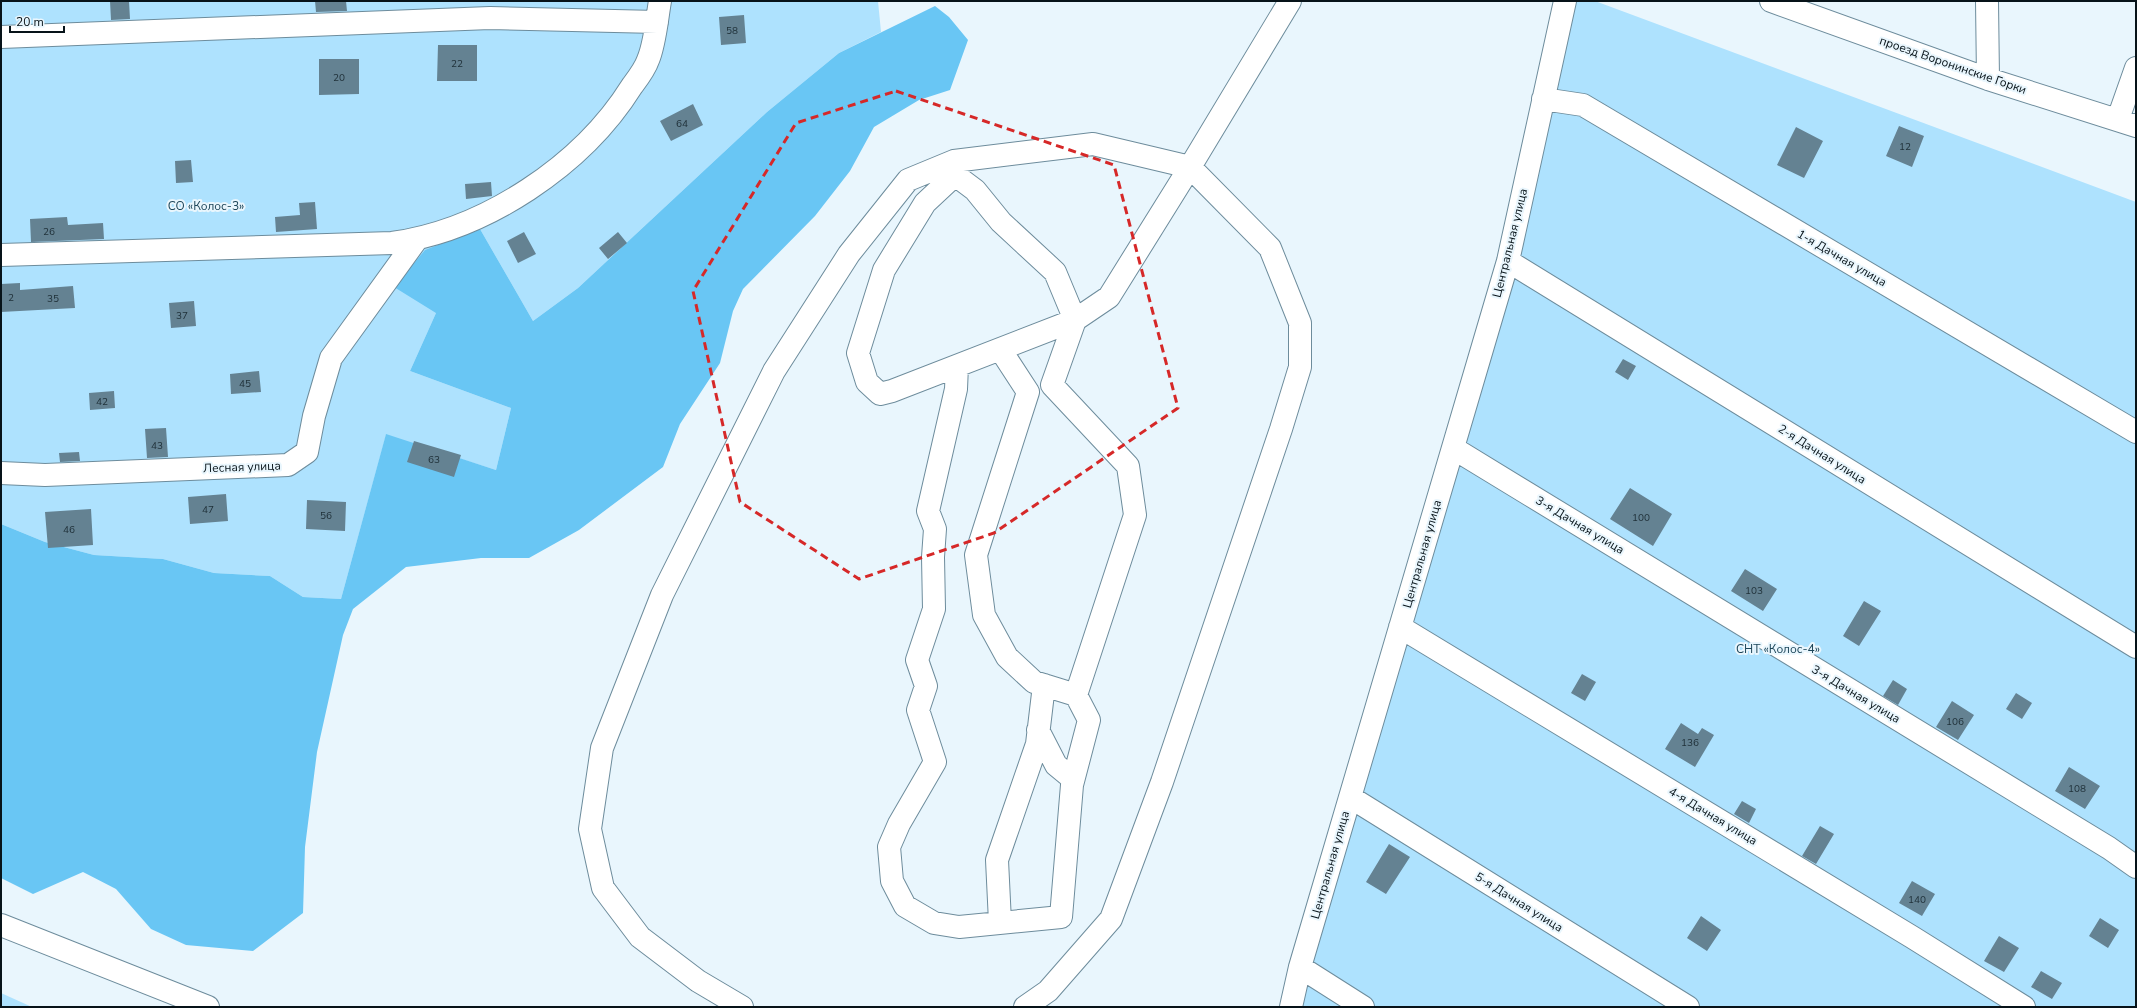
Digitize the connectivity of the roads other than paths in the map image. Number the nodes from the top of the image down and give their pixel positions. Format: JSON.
{"nodes":[{"id":1,"x":1290,"y":1,"type":"edge"},
{"id":2,"x":1565,"y":1,"type":"edge"},
{"id":3,"x":1771,"y":1,"type":"edge"},
{"id":4,"x":1987,"y":1,"type":"edge"},
{"id":5,"x":658,"y":11,"type":"edge"},
{"id":6,"x":1,"y":37,"type":"edge"},
{"id":7,"x":2136,"y":68,"type":"edge"},
{"id":8,"x":1988,"y":79,"type":"junction"},
{"id":9,"x":1543,"y":99,"type":"junction"},
{"id":10,"x":2127,"y":122,"type":"edge"},
{"id":11,"x":1190,"y":167,"type":"junction"},
{"id":12,"x":954,"y":168,"type":"junction"},
{"id":13,"x":417,"y":239,"type":"junction"},
{"id":14,"x":1,"y":255,"type":"edge"},
{"id":15,"x":1508,"y":261,"type":"junction"},
{"id":16,"x":1075,"y":320,"type":"junction"},
{"id":17,"x":1000,"y":349,"type":"junction"},
{"id":18,"x":958,"y":366,"type":"junction"},
{"id":19,"x":2136,"y":432,"type":"edge"},
{"id":20,"x":1453,"y":448,"type":"junction"},
{"id":21,"x":1,"y":473,"type":"edge"},
{"id":22,"x":1400,"y":627,"type":"junction"},
{"id":23,"x":2136,"y":647,"type":"edge"},
{"id":24,"x":1044,"y":685,"type":"junction"},
{"id":25,"x":1076,"y":695,"type":"junction"},
{"id":26,"x":1038,"y":730,"type":"junction"},
{"id":27,"x":1073,"y":779,"type":"junction"},
{"id":28,"x":1350,"y":797,"type":"junction"},
{"id":29,"x":2136,"y":867,"type":"edge"},
{"id":30,"x":1000,"y":922,"type":"junction"},
{"id":31,"x":1,"y":925,"type":"edge"},
{"id":32,"x":1300,"y":967,"type":"junction"},
{"id":33,"x":184,"y":1003,"type":"edge"},
{"id":34,"x":208,"y":1007,"type":"edge"},
{"id":35,"x":742,"y":1007,"type":"edge"},
{"id":36,"x":1025,"y":1007,"type":"edge"},
{"id":37,"x":1291,"y":1007,"type":"edge"},
{"id":38,"x":1363,"y":1007,"type":"edge"},
{"id":39,"x":1688,"y":1007,"type":"edge"},
{"id":40,"x":2024,"y":1007,"type":"edge"}],
"edges":[{"from":1,"to":11,"type":"street"},
{"from":2,"to":9,"type":"street","name":"Центральная улица"},
{"from":3,"to":8,"type":"street","name":"проезд Воронинские Горки"},
{"from":4,"to":8,"type":"street"},
{"from":5,"to":6,"type":"street"},
{"from":5,"to":13,"type":"street"},
{"from":7,"to":10,"type":"street"},
{"from":8,"to":10,"type":"street","name":"проезд Воронинские Горки"},
{"from":9,"to":15,"type":"street","name":"Центральная улица"},
{"from":9,"to":19,"type":"street","name":"1-я Дачная улица"},
{"from":11,"to":12,"type":"street"},
{"from":11,"to":16,"type":"street"},
{"from":11,"to":36,"type":"street"},
{"from":12,"to":16,"type":"street"},
{"from":12,"to":18,"type":"street"},
{"from":12,"to":35,"type":"street"},
{"from":13,"to":14,"type":"street"},
{"from":13,"to":21,"type":"street","name":"Лесная улица"},
{"from":15,"to":20,"type":"street","name":"Центральная улица"},
{"from":15,"to":23,"type":"street","name":"2-я Дачная улица"},
{"from":16,"to":17,"type":"street"},
{"from":16,"to":25,"type":"street"},
{"from":17,"to":18,"type":"street"},
{"from":17,"to":24,"type":"street"},
{"from":18,"to":30,"type":"street"},
{"from":20,"to":22,"type":"street","name":"Центральная улица"},
{"from":20,"to":29,"type":"street","name":"3-я Дачная улица"},
{"from":22,"to":28,"type":"street","name":"Центральная улица"},
{"from":22,"to":40,"type":"street","name":"4-я Дачная улица"},
{"from":24,"to":25,"type":"street"},
{"from":24,"to":26,"type":"street"},
{"from":25,"to":27,"type":"street"},
{"from":26,"to":27,"type":"street"},
{"from":26,"to":30,"type":"street"},
{"from":27,"to":30,"type":"street"},
{"from":28,"to":32,"type":"street","name":"Центральная улица"},
{"from":28,"to":39,"type":"street","name":"5-я Дачная улица"},
{"from":31,"to":33,"type":"street"},
{"from":32,"to":37,"type":"street","name":"Центральная улица"},
{"from":32,"to":38,"type":"street"},
{"from":33,"to":34,"type":"street"}]}
